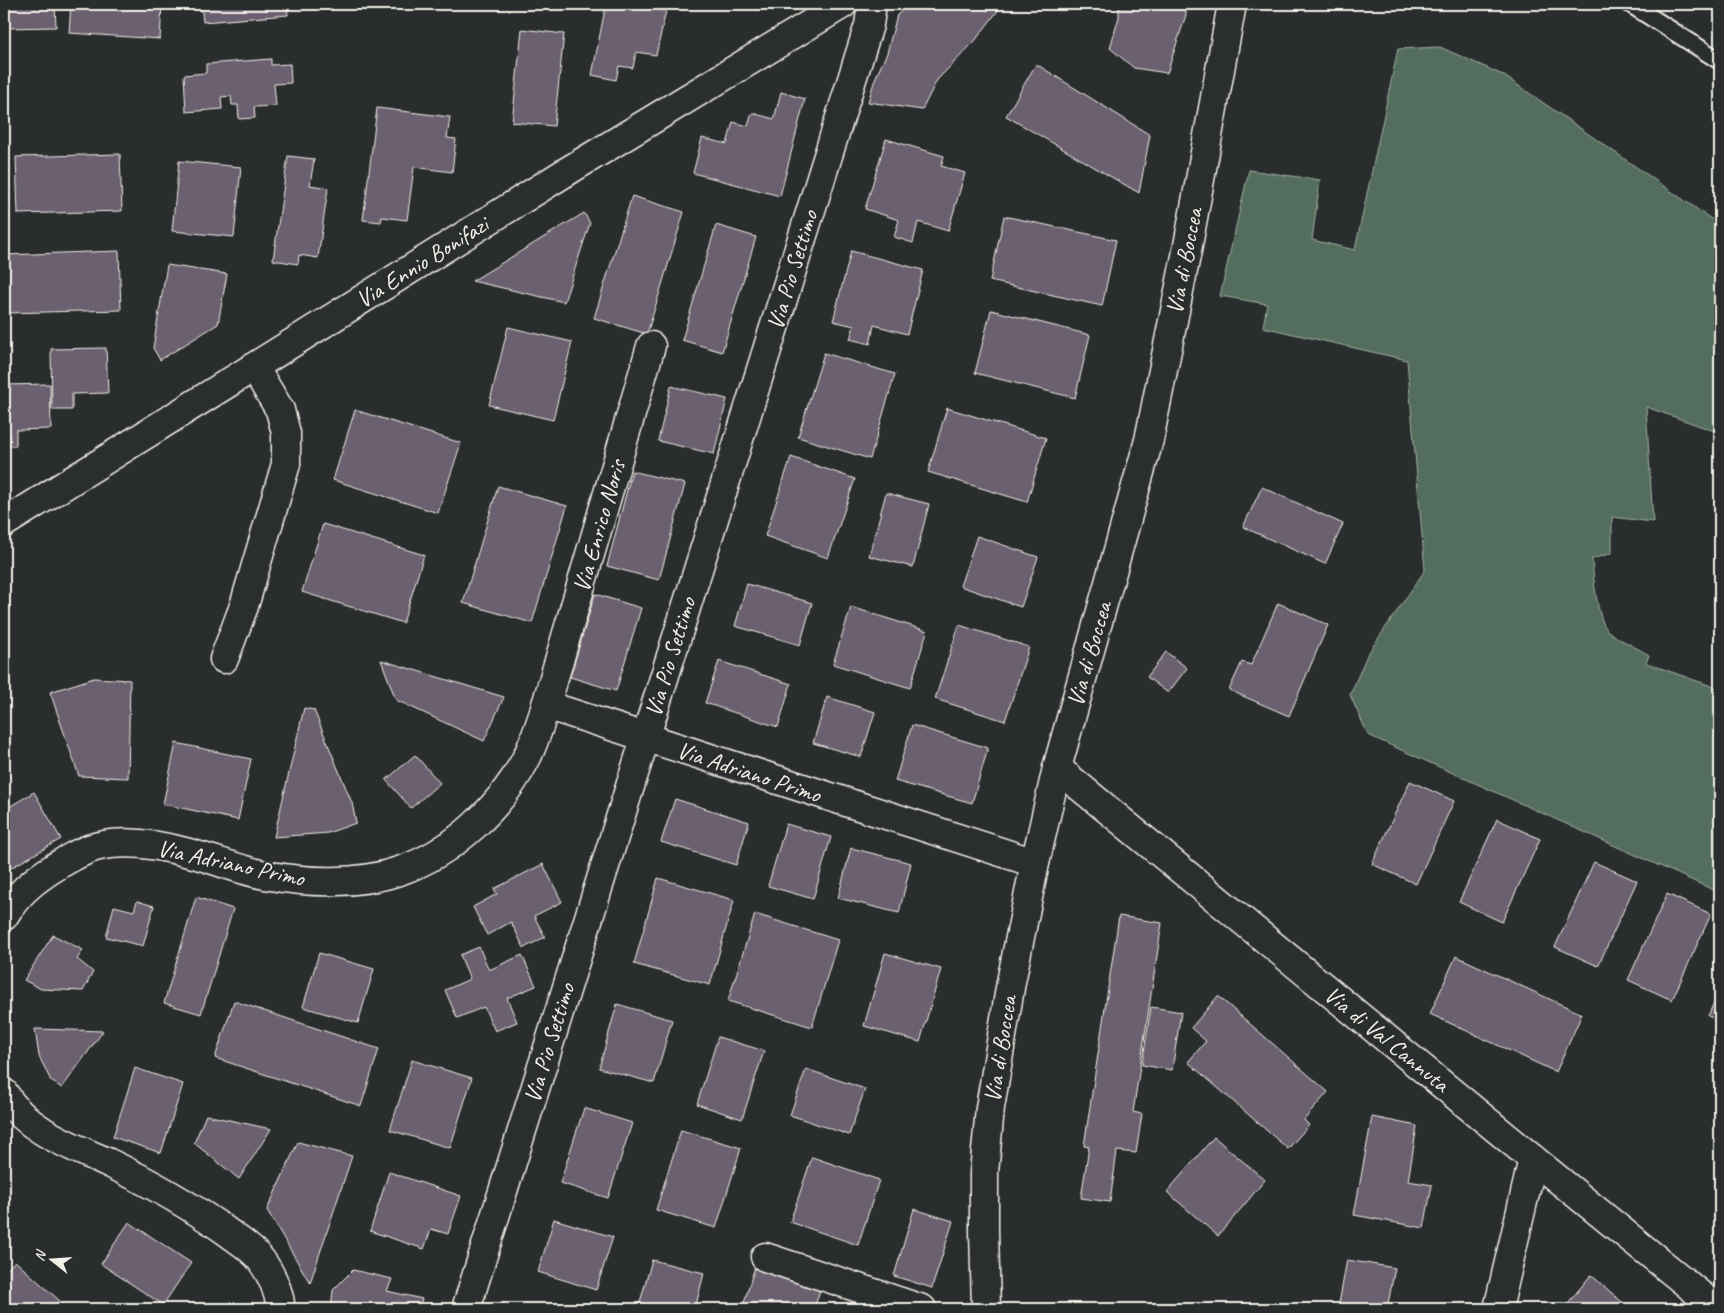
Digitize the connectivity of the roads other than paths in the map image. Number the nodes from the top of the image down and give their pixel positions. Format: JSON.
{"nodes":[{"id":1,"x":843,"y":4,"type":"edge"},
{"id":2,"x":872,"y":4,"type":"edge"},
{"id":3,"x":1232,"y":4,"type":"edge"},
{"id":4,"x":1630,"y":4,"type":"edge"},
{"id":5,"x":1720,"y":60,"type":"edge"},
{"id":6,"x":651,"y":346,"type":"dead end"},
{"id":7,"x":254,"y":367,"type":"junction"},
{"id":8,"x":4,"y":523,"type":"edge"},
{"id":9,"x":224,"y":659,"type":"dead end"},
{"id":10,"x":546,"y":705,"type":"junction"},
{"id":11,"x":644,"y":738,"type":"junction"},
{"id":12,"x":1057,"y":768,"type":"junction"},
{"id":13,"x":1035,"y":863,"type":"junction"},
{"id":14,"x":4,"y":916,"type":"edge"},
{"id":15,"x":4,"y":1093,"type":"edge"},
{"id":16,"x":1533,"y":1159,"type":"junction"},
{"id":17,"x":764,"y":1257,"type":"dead end"},
{"id":18,"x":281,"y":1309,"type":"edge"},
{"id":19,"x":466,"y":1309,"type":"edge"},
{"id":20,"x":922,"y":1309,"type":"edge"},
{"id":21,"x":986,"y":1309,"type":"edge"},
{"id":22,"x":1498,"y":1309,"type":"edge"},
{"id":23,"x":1718,"y":1309,"type":"edge"}],
"edges":[{"from":1,"to":7,"type":"street","name":"Via Ennio Bonifazi"},
{"from":2,"to":11,"type":"street","name":"Via Pio Settimo"},
{"from":3,"to":12,"type":"street","name":"Via di Boccea"},
{"from":4,"to":5,"type":"lane"},
{"from":6,"to":10,"type":"street","name":"Via Enrico Noris"},
{"from":7,"to":8,"type":"street","name":"Via Ennio Bonifazi"},
{"from":7,"to":9,"type":"street"},
{"from":10,"to":11,"type":"street","name":"Via Adriano Primo"},
{"from":10,"to":14,"type":"street","name":"Via Adriano Primo"},
{"from":11,"to":13,"type":"street","name":"Via Adriano Primo"},
{"from":11,"to":19,"type":"street","name":"Via Pio Settimo"},
{"from":12,"to":13,"type":"street","name":"Via di Boccea"},
{"from":12,"to":16,"type":"street","name":"Via di Val Cannuta"},
{"from":13,"to":21,"type":"street","name":"Via di Boccea"},
{"from":15,"to":18,"type":"street"},
{"from":16,"to":22,"type":"street"},
{"from":16,"to":23,"type":"street","name":"Via di Val Cannuta"},
{"from":17,"to":20,"type":"street"}]}
